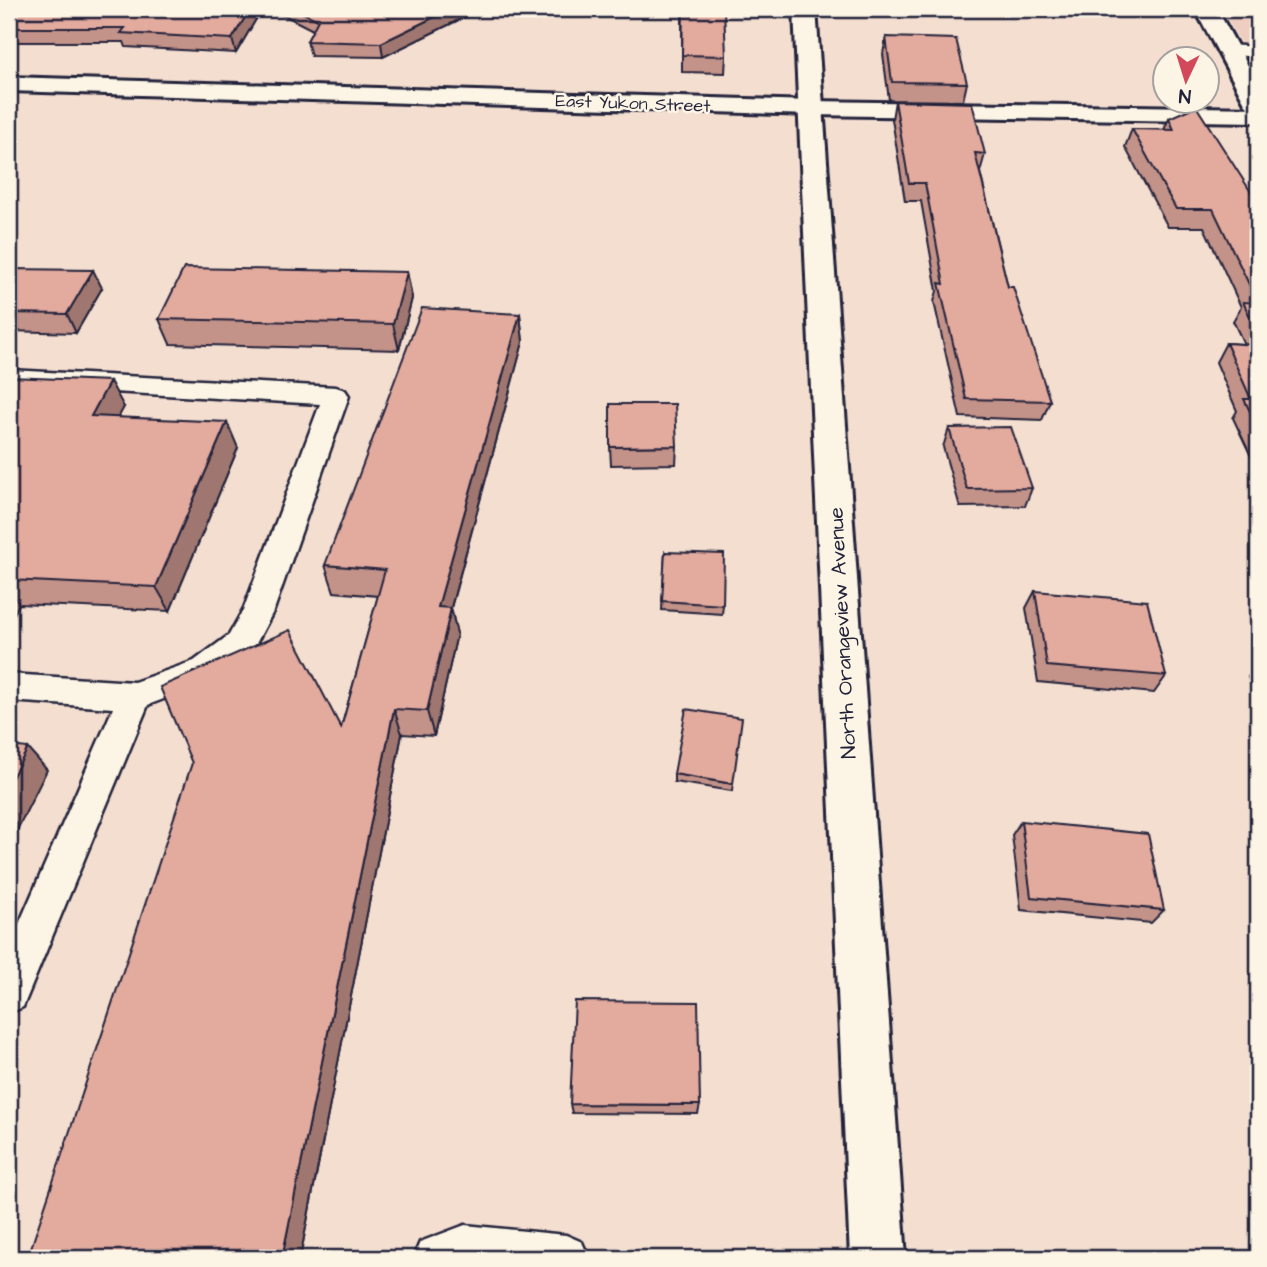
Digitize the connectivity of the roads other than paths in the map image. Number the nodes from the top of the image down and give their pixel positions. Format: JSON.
{"nodes":[{"id":1,"x":805,"y":9,"type":"edge"},
{"id":2,"x":1206,"y":9,"type":"edge"},
{"id":3,"x":1228,"y":51,"type":"junction"},
{"id":4,"x":1258,"y":52,"type":"edge"},
{"id":5,"x":9,"y":84,"type":"edge"},
{"id":6,"x":1258,"y":105,"type":"edge"},
{"id":7,"x":811,"y":108,"type":"junction"},
{"id":8,"x":1258,"y":115,"type":"edge"},
{"id":9,"x":9,"y":378,"type":"edge"},
{"id":10,"x":9,"y":687,"type":"edge"},
{"id":11,"x":135,"y":696,"type":"junction"},
{"id":12,"x":9,"y":993,"type":"edge"},
{"id":13,"x":436,"y":1258,"type":"edge"},
{"id":14,"x":566,"y":1258,"type":"edge"},
{"id":15,"x":878,"y":1258,"type":"edge"}],
"edges":[{"from":1,"to":7,"type":"street","name":"North Orangeview Avenue"},
{"from":2,"to":3,"type":"street"},
{"from":3,"to":4,"type":"lane"},
{"from":3,"to":6,"type":"street"},
{"from":5,"to":7,"type":"street","name":"East Yukon Street"},
{"from":7,"to":8,"type":"street","name":"East Yukon Street"},
{"from":7,"to":15,"type":"street","name":"North Orangeview Avenue"},
{"from":9,"to":11,"type":"lane"},
{"from":10,"to":11,"type":"lane"},
{"from":11,"to":12,"type":"lane"},
{"from":13,"to":14,"type":"lane"}]}
